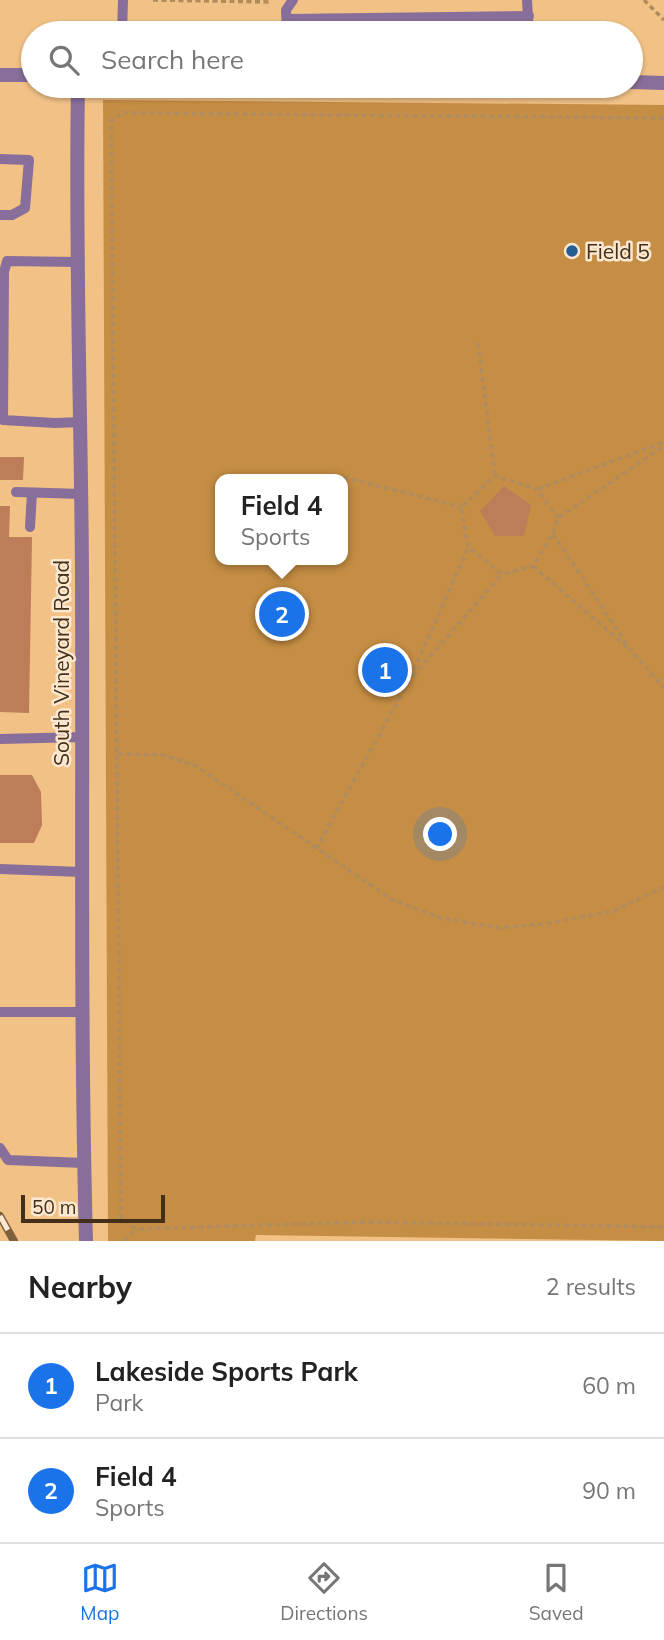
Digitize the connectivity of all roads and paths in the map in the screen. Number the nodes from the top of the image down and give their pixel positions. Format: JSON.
{"nodes":[{"id":1,"x":123,"y":0,"type":"edge"},
{"id":2,"x":153,"y":0,"type":"edge"},
{"id":3,"x":211,"y":0,"type":"edge"},
{"id":4,"x":293,"y":0,"type":"edge"},
{"id":5,"x":527,"y":0,"type":"edge"},
{"id":6,"x":643,"y":0,"type":"edge"},
{"id":7,"x":272,"y":2,"type":"edge"},
{"id":8,"x":529,"y":16,"type":"junction"},
{"id":9,"x":287,"y":19,"type":"joint"},
{"id":10,"x":664,"y":20,"type":"edge"},
{"id":11,"x":122,"y":21,"type":"edge"},
{"id":12,"x":529,"y":21,"type":"edge"},
{"id":13,"x":0,"y":75,"type":"edge"},
{"id":14,"x":21,"y":75,"type":"edge"},
{"id":15,"x":643,"y":82,"type":"edge"},
{"id":16,"x":664,"y":83,"type":"edge"},
{"id":17,"x":78,"y":98,"type":"edge"},
{"id":18,"x":664,"y":118,"type":"edge"},
{"id":19,"x":0,"y":159,"type":"edge"},
{"id":20,"x":0,"y":215,"type":"edge"},
{"id":21,"x":3,"y":261,"type":"edge"},
{"id":22,"x":77,"y":262,"type":"junction"},
{"id":23,"x":2,"y":285,"type":"edge"},
{"id":24,"x":478,"y":343,"type":"dead end"},
{"id":25,"x":81,"y":422,"type":"junction"},
{"id":26,"x":664,"y":444,"type":"edge"},
{"id":27,"x":495,"y":476,"type":"junction"},
{"id":28,"x":348,"y":478,"type":"edge"},
{"id":29,"x":537,"y":489,"type":"junction"},
{"id":30,"x":16,"y":492,"type":"dead end"},
{"id":31,"x":32,"y":493,"type":"junction"},
{"id":32,"x":82,"y":494,"type":"junction"},
{"id":33,"x":461,"y":507,"type":"junction"},
{"id":34,"x":558,"y":518,"type":"junction"},
{"id":35,"x":30,"y":527,"type":"dead end"},
{"id":36,"x":553,"y":534,"type":"junction"},
{"id":37,"x":468,"y":547,"type":"junction"},
{"id":38,"x":533,"y":566,"type":"junction"},
{"id":39,"x":502,"y":574,"type":"junction"},
{"id":40,"x":632,"y":652,"type":"junction"},
{"id":41,"x":409,"y":681,"type":"junction"},
{"id":42,"x":664,"y":688,"type":"edge"},
{"id":43,"x":83,"y":737,"type":"junction"},
{"id":44,"x":0,"y":739,"type":"edge"},
{"id":45,"x":118,"y":754,"type":"junction"},
{"id":46,"x":316,"y":849,"type":"junction"},
{"id":47,"x":0,"y":869,"type":"edge"},
{"id":48,"x":82,"y":872,"type":"junction"},
{"id":49,"x":664,"y":887,"type":"edge"},
{"id":50,"x":82,"y":1012,"type":"junction"},
{"id":51,"x":0,"y":1013,"type":"edge"},
{"id":52,"x":0,"y":1147,"type":"edge"},
{"id":53,"x":84,"y":1163,"type":"junction"},
{"id":54,"x":664,"y":1227,"type":"edge"},
{"id":55,"x":136,"y":1229,"type":"junction"},
{"id":56,"x":86,"y":1241,"type":"edge"},
{"id":57,"x":124,"y":1241,"type":"edge"}],
"edges":[{"from":1,"to":11,"type":"lane"},
{"from":2,"to":3,"type":"path"},
{"from":3,"to":7,"type":"path"},
{"from":4,"to":9,"type":"lane"},
{"from":5,"to":8,"type":"lane"},
{"from":6,"to":10,"type":"path"},
{"from":8,"to":9,"type":"lane"},
{"from":8,"to":12,"type":"lane"},
{"from":13,"to":14,"type":"street"},
{"from":15,"to":16,"type":"street"},
{"from":17,"to":22,"type":"street","name":"South Vineyard Road"},
{"from":18,"to":45,"type":"path"},
{"from":19,"to":20,"type":"lane"},
{"from":21,"to":22,"type":"lane"},
{"from":21,"to":23,"type":"lane"},
{"from":22,"to":25,"type":"street","name":"South Vineyard Road"},
{"from":23,"to":25,"type":"lane"},
{"from":24,"to":27,"type":"path"},
{"from":25,"to":32,"type":"street","name":"South Vineyard Road"},
{"from":26,"to":29,"type":"path"},
{"from":26,"to":34,"type":"path"},
{"from":27,"to":29,"type":"path"},
{"from":27,"to":33,"type":"path"},
{"from":28,"to":33,"type":"path"},
{"from":29,"to":34,"type":"path"},
{"from":30,"to":31,"type":"lane"},
{"from":31,"to":32,"type":"lane"},
{"from":31,"to":35,"type":"lane"},
{"from":32,"to":43,"type":"street","name":"South Vineyard Road"},
{"from":33,"to":37,"type":"path"},
{"from":34,"to":36,"type":"path"},
{"from":36,"to":38,"type":"path"},
{"from":36,"to":40,"type":"path"},
{"from":37,"to":39,"type":"path"},
{"from":37,"to":41,"type":"path"},
{"from":38,"to":39,"type":"path"},
{"from":38,"to":40,"type":"path"},
{"from":39,"to":41,"type":"path"},
{"from":40,"to":42,"type":"path"},
{"from":41,"to":46,"type":"path"},
{"from":43,"to":44,"type":"lane"},
{"from":43,"to":48,"type":"street","name":"South Vineyard Road"},
{"from":45,"to":46,"type":"path"},
{"from":45,"to":55,"type":"path"},
{"from":46,"to":49,"type":"path"},
{"from":47,"to":48,"type":"lane"},
{"from":48,"to":50,"type":"street","name":"South Vineyard Road"},
{"from":50,"to":51,"type":"lane"},
{"from":50,"to":53,"type":"street","name":"South Vineyard Road"},
{"from":52,"to":53,"type":"lane"},
{"from":53,"to":56,"type":"street","name":"South Vineyard Road"},
{"from":54,"to":55,"type":"path"},
{"from":55,"to":57,"type":"path"}]}
